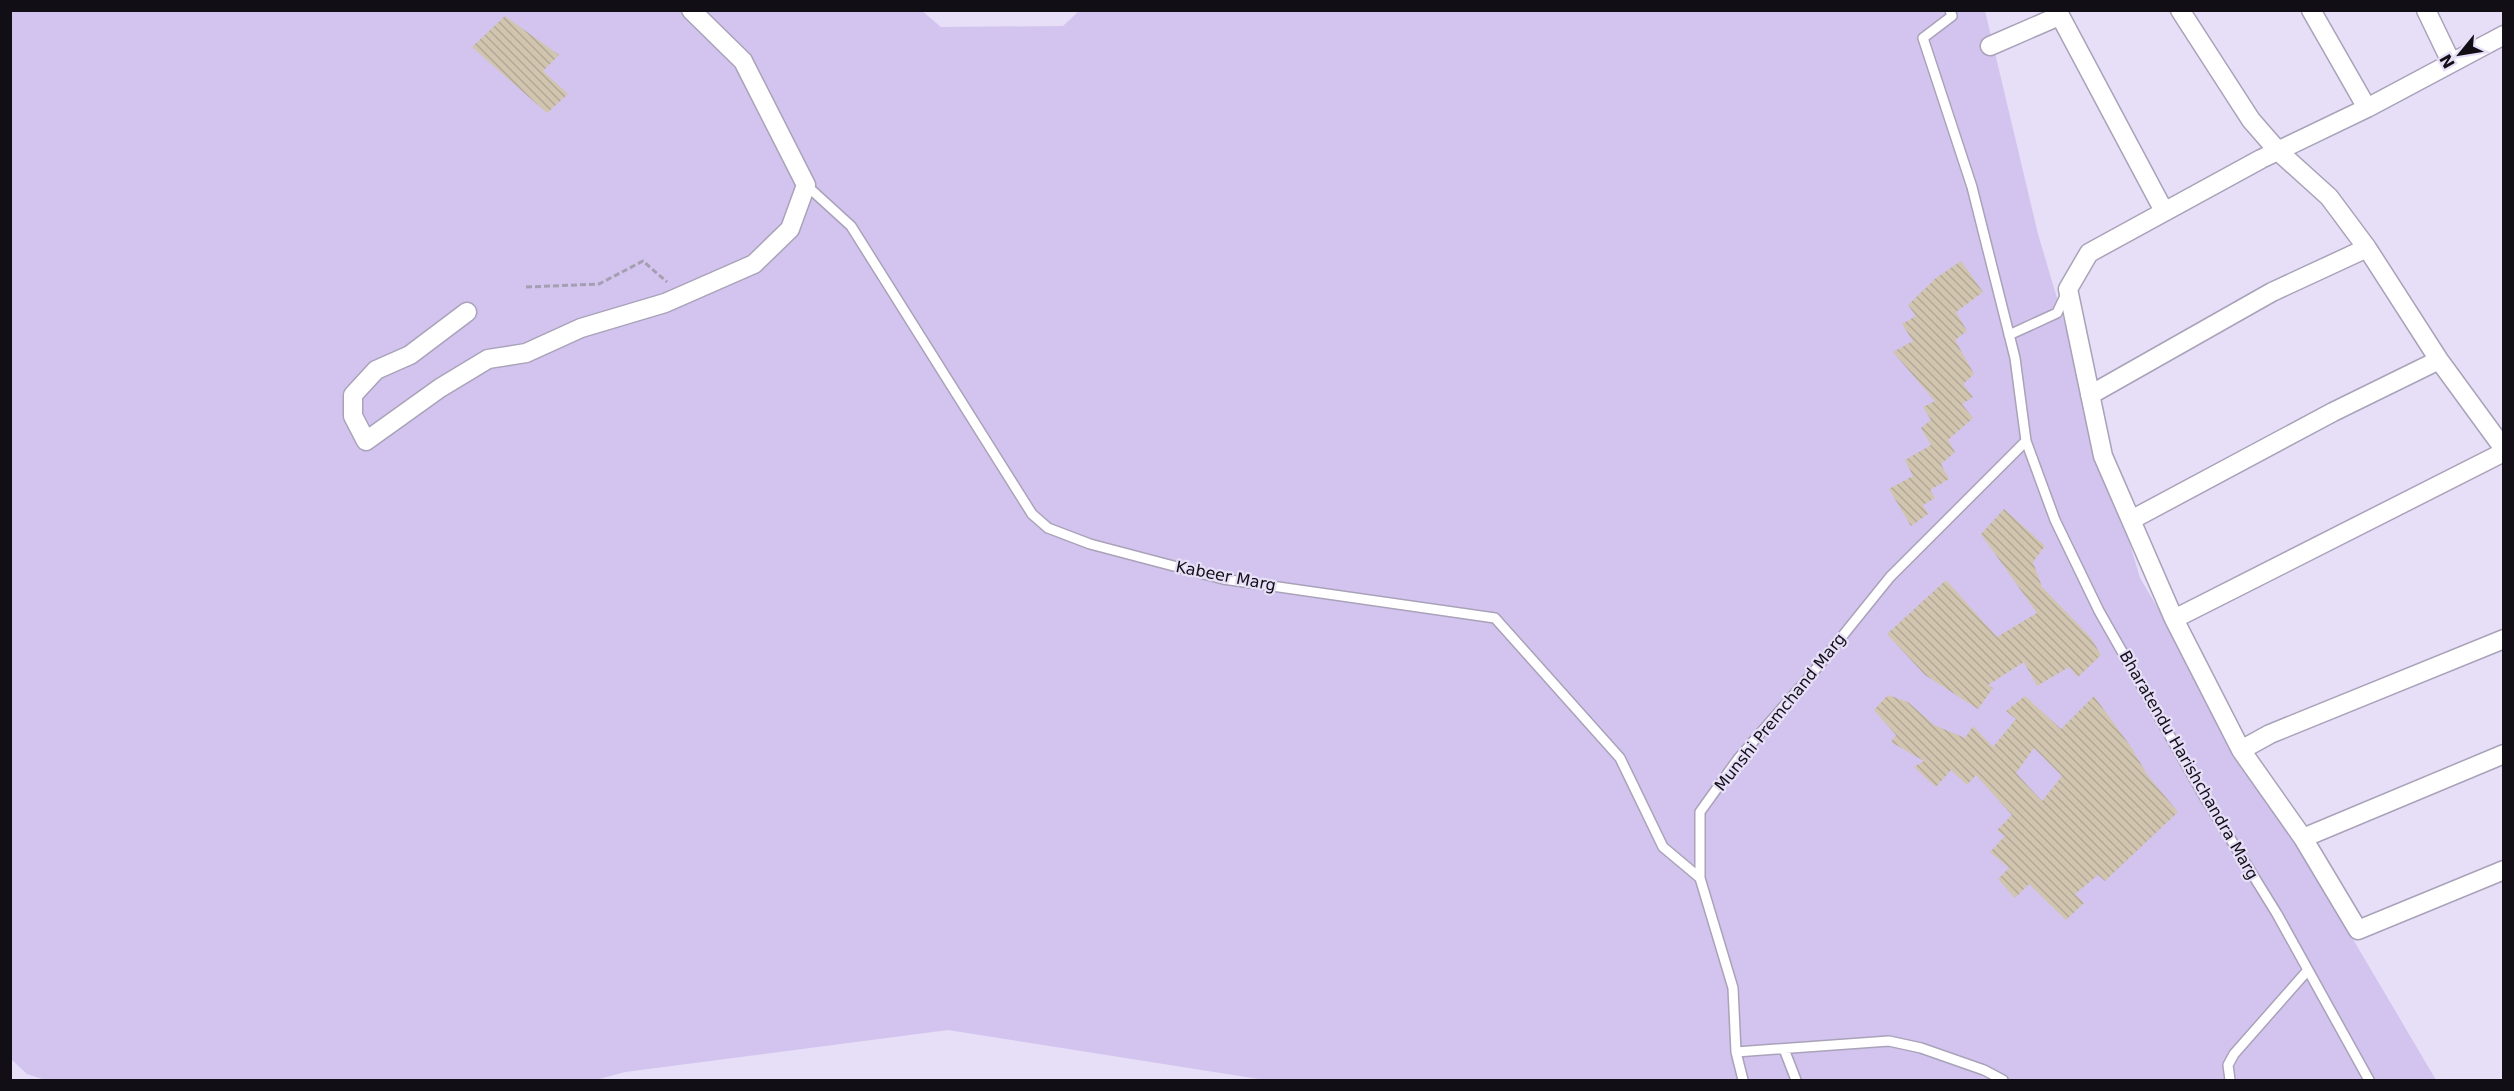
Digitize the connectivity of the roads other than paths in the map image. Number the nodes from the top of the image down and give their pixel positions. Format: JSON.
{"nodes":[{"id":1,"x":691,"y":10,"type":"edge"},
{"id":2,"x":1950,"y":10,"type":"edge"},
{"id":3,"x":2180,"y":10,"type":"edge"},
{"id":4,"x":2311,"y":10,"type":"edge"},
{"id":5,"x":2426,"y":10,"type":"edge"},
{"id":6,"x":2058,"y":13,"type":"edge"},
{"id":7,"x":2504,"y":34,"type":"edge"},
{"id":8,"x":1990,"y":46,"type":"dead end"},
{"id":9,"x":2451,"y":62,"type":"junction"},
{"id":10,"x":2367,"y":108,"type":"junction"},
{"id":11,"x":2278,"y":151,"type":"junction"},
{"id":12,"x":806,"y":185,"type":"junction"},
{"id":13,"x":2164,"y":211,"type":"junction"},
{"id":14,"x":2367,"y":248,"type":"junction"},
{"id":15,"x":2068,"y":290,"type":"junction"},
{"id":16,"x":467,"y":312,"type":"dead end"},
{"id":17,"x":2009,"y":335,"type":"junction"},
{"id":18,"x":2439,"y":360,"type":"junction"},
{"id":19,"x":2090,"y":395,"type":"junction"},
{"id":20,"x":2026,"y":441,"type":"junction"},
{"id":21,"x":2504,"y":450,"type":"edge"},
{"id":22,"x":2131,"y":520,"type":"junction"},
{"id":23,"x":2174,"y":619,"type":"junction"},
{"id":24,"x":2504,"y":639,"type":"edge"},
{"id":25,"x":2241,"y":750,"type":"junction"},
{"id":26,"x":2504,"y":754,"type":"edge"},
{"id":27,"x":2303,"y":838,"type":"junction"},
{"id":28,"x":2504,"y":870,"type":"edge"},
{"id":29,"x":1700,"y":878,"type":"junction"},
{"id":30,"x":2308,"y":970,"type":"junction"},
{"id":31,"x":1784,"y":1049,"type":"junction"},
{"id":32,"x":1736,"y":1052,"type":"junction"},
{"id":33,"x":1743,"y":1080,"type":"edge"},
{"id":34,"x":1796,"y":1080,"type":"edge"},
{"id":35,"x":2003,"y":1080,"type":"edge"},
{"id":36,"x":2229,"y":1080,"type":"edge"},
{"id":37,"x":2369,"y":1080,"type":"edge"}],
"edges":[{"from":1,"to":12,"type":"street"},
{"from":2,"to":17,"type":"lane","name":"Bharatendu Harishchandra Marg"},
{"from":3,"to":11,"type":"street"},
{"from":4,"to":10,"type":"street"},
{"from":5,"to":9,"type":"street"},
{"from":6,"to":8,"type":"street"},
{"from":6,"to":13,"type":"street"},
{"from":7,"to":9,"type":"street"},
{"from":9,"to":10,"type":"street"},
{"from":10,"to":11,"type":"street"},
{"from":11,"to":13,"type":"street"},
{"from":11,"to":14,"type":"street"},
{"from":12,"to":16,"type":"street"},
{"from":12,"to":29,"type":"lane","name":"Kabeer Marg"},
{"from":13,"to":15,"type":"street"},
{"from":14,"to":18,"type":"street"},
{"from":14,"to":19,"type":"street"},
{"from":15,"to":17,"type":"lane"},
{"from":15,"to":19,"type":"street"},
{"from":17,"to":20,"type":"lane","name":"Bharatendu Harishchandra Marg"},
{"from":18,"to":21,"type":"street"},
{"from":18,"to":22,"type":"street"},
{"from":19,"to":22,"type":"street"},
{"from":20,"to":29,"type":"lane","name":"Munshi Premchand Marg"},
{"from":20,"to":30,"type":"lane","name":"Bharatendu Harishchandra Marg"},
{"from":21,"to":23,"type":"street"},
{"from":22,"to":23,"type":"street"},
{"from":23,"to":25,"type":"street"},
{"from":24,"to":25,"type":"street"},
{"from":25,"to":27,"type":"street"},
{"from":26,"to":27,"type":"street"},
{"from":27,"to":28,"type":"street"},
{"from":29,"to":32,"type":"lane","name":"Munshi Premchand Marg"},
{"from":30,"to":36,"type":"lane"},
{"from":30,"to":37,"type":"lane","name":"Bharatendu Harishchandra Marg"},
{"from":31,"to":32,"type":"lane"},
{"from":31,"to":34,"type":"lane"},
{"from":31,"to":35,"type":"lane"},
{"from":32,"to":33,"type":"lane","name":"Munshi Premchand Marg"}]}
